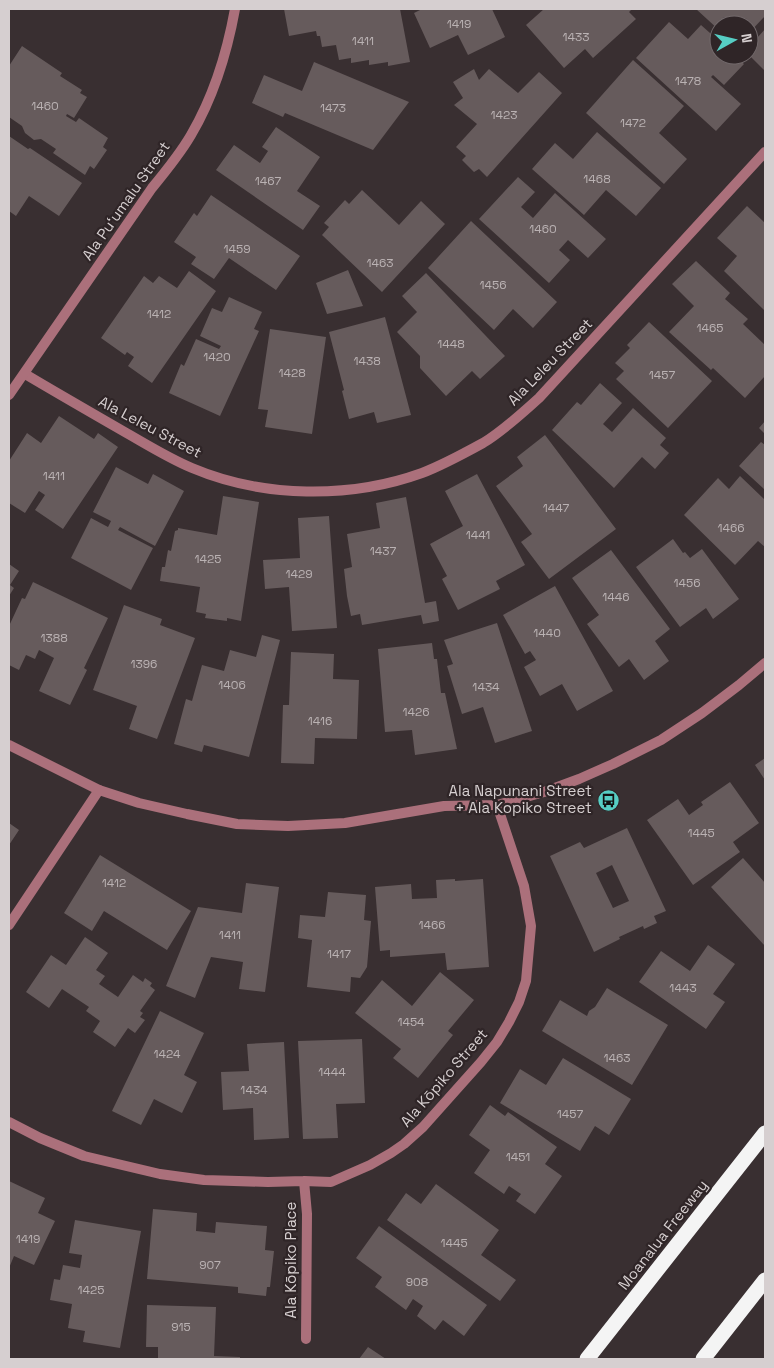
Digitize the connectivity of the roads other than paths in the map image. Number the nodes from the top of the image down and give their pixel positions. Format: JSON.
{"nodes":[{"id":1,"x":235,"y":9,"type":"edge"},
{"id":2,"x":765,"y":152,"type":"edge"},
{"id":3,"x":25,"y":374,"type":"junction"},
{"id":4,"x":9,"y":396,"type":"edge"},
{"id":5,"x":765,"y":663,"type":"edge"},
{"id":6,"x":9,"y":745,"type":"edge"},
{"id":7,"x":99,"y":790,"type":"junction"},
{"id":8,"x":497,"y":805,"type":"junction"},
{"id":9,"x":9,"y":924,"type":"edge"},
{"id":10,"x":9,"y":1122,"type":"edge"},
{"id":11,"x":765,"y":1132,"type":"edge"},
{"id":12,"x":304,"y":1180,"type":"junction"},
{"id":13,"x":765,"y":1280,"type":"edge"},
{"id":14,"x":306,"y":1339,"type":"dead end"},
{"id":15,"x":588,"y":1359,"type":"edge"},
{"id":16,"x":703,"y":1359,"type":"edge"}],
"edges":[{"from":1,"to":3,"type":"street","name":"Ala Puʻumalu Street"},
{"from":2,"to":3,"type":"street","name":"Ala Leleu Street"},
{"from":3,"to":4,"type":"street","name":"Ala Puʻumalu Street"},
{"from":5,"to":8,"type":"street"},
{"from":6,"to":7,"type":"street"},
{"from":7,"to":8,"type":"street"},
{"from":7,"to":9,"type":"street"},
{"from":8,"to":12,"type":"street","name":"Ala Kōpiko Street"},
{"from":10,"to":12,"type":"street","name":"Ala Kōpiko Street"},
{"from":11,"to":15,"type":"highway","name":"Moanalua Freeway"},
{"from":12,"to":14,"type":"street","name":"Ala Kōpiko Place"},
{"from":13,"to":16,"type":"highway"}]}
